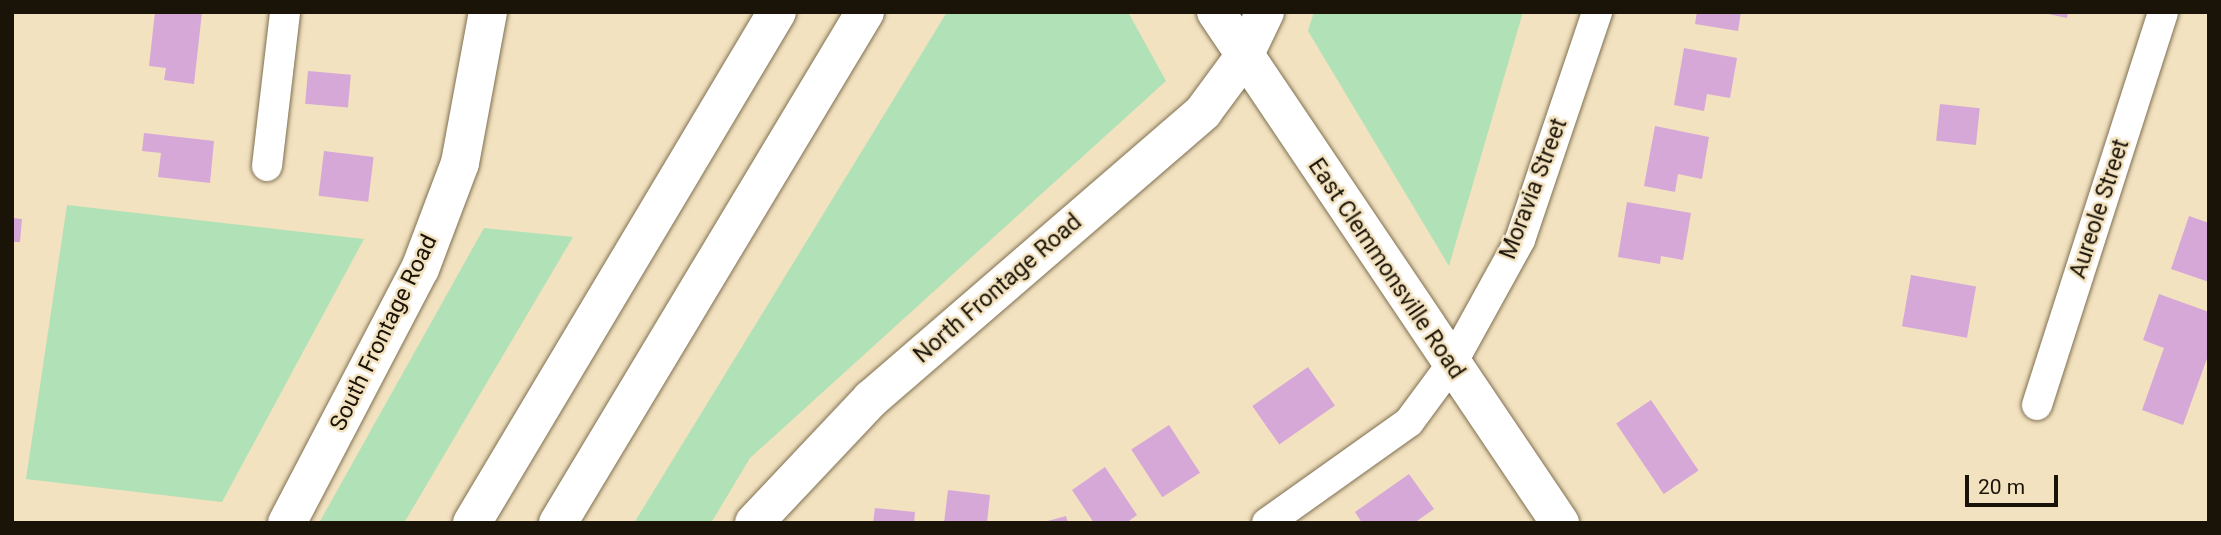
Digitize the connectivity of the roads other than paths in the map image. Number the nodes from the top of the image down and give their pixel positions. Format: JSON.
{"nodes":[{"id":1,"x":285,"y":12,"type":"edge"},
{"id":2,"x":488,"y":12,"type":"edge"},
{"id":3,"x":777,"y":12,"type":"edge"},
{"id":4,"x":865,"y":12,"type":"edge"},
{"id":5,"x":1216,"y":12,"type":"edge"},
{"id":6,"x":1265,"y":12,"type":"edge"},
{"id":7,"x":1597,"y":12,"type":"edge"},
{"id":8,"x":2163,"y":12,"type":"edge"},
{"id":9,"x":1243,"y":58,"type":"junction"},
{"id":10,"x":267,"y":166,"type":"dead end"},
{"id":11,"x":1451,"y":365,"type":"junction"},
{"id":12,"x":2037,"y":405,"type":"dead end"},
{"id":13,"x":287,"y":523,"type":"edge"},
{"id":14,"x":472,"y":523,"type":"edge"},
{"id":15,"x":558,"y":523,"type":"edge"},
{"id":16,"x":754,"y":523,"type":"edge"},
{"id":17,"x":1267,"y":523,"type":"edge"},
{"id":18,"x":1560,"y":523,"type":"edge"}],
"edges":[{"from":1,"to":10,"type":"street"},
{"from":2,"to":13,"type":"main road","name":"South Frontage Road"},
{"from":3,"to":14,"type":"main road"},
{"from":4,"to":15,"type":"main road"},
{"from":5,"to":9,"type":"main road","name":"East Clemmonsville Road"},
{"from":6,"to":9,"type":"main road","name":"North Frontage Road"},
{"from":7,"to":11,"type":"street","name":"Moravia Street"},
{"from":8,"to":12,"type":"street","name":"Aureole Street"},
{"from":9,"to":11,"type":"main road","name":"East Clemmonsville Road"},
{"from":9,"to":16,"type":"main road","name":"North Frontage Road"},
{"from":11,"to":17,"type":"street","name":"Moravia Street"},
{"from":11,"to":18,"type":"main road","name":"East Clemmonsville Road"}]}
